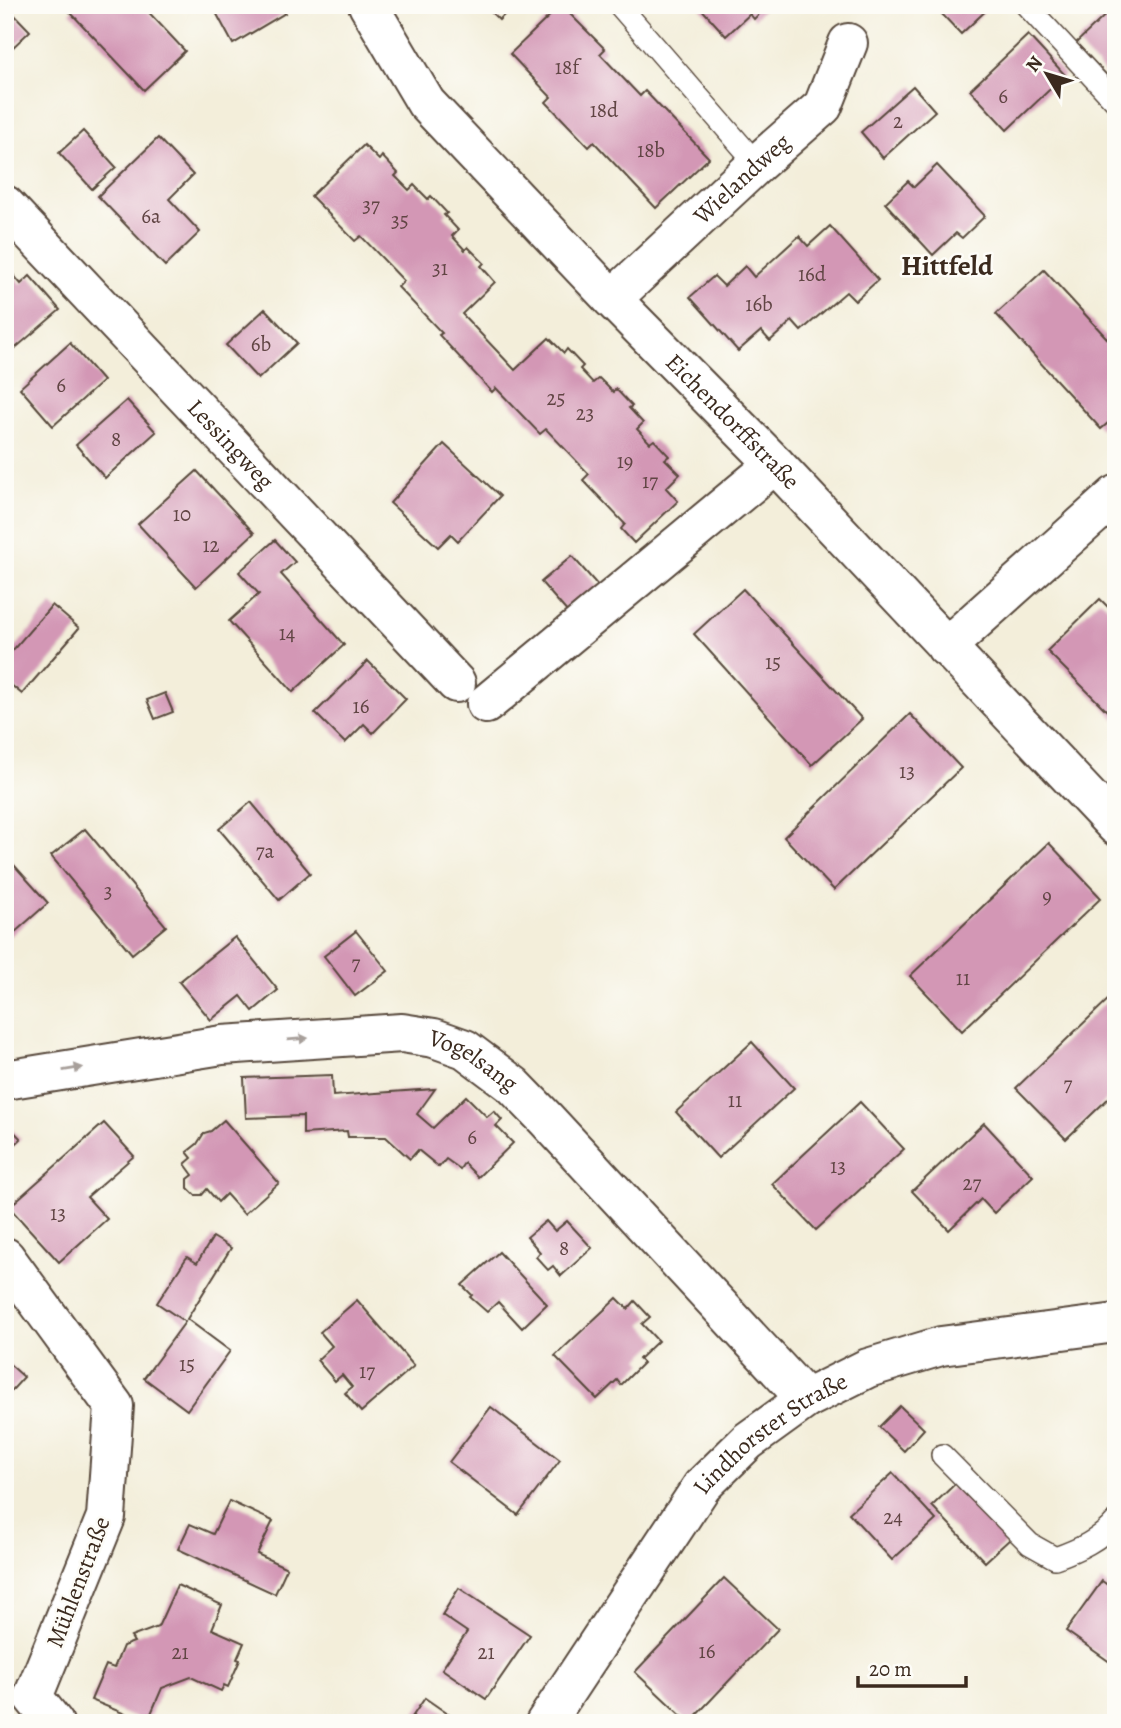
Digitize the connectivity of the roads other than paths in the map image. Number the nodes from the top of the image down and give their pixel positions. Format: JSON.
{"nodes":[{"id":1,"x":368,"y":5,"type":"edge"},
{"id":2,"x":619,"y":5,"type":"edge"},
{"id":3,"x":1026,"y":5,"type":"edge"},
{"id":4,"x":848,"y":43,"type":"dead end"},
{"id":5,"x":1116,"y":103,"type":"edge"},
{"id":6,"x":757,"y":164,"type":"junction"},
{"id":7,"x":5,"y":205,"type":"edge"},
{"id":8,"x":612,"y":299,"type":"junction"},
{"id":9,"x":775,"y":464,"type":"junction"},
{"id":10,"x":1116,"y":495,"type":"edge"},
{"id":11,"x":946,"y":648,"type":"junction"},
{"id":12,"x":1116,"y":826,"type":"edge"},
{"id":13,"x":5,"y":1080,"type":"edge"},
{"id":14,"x":5,"y":1257,"type":"edge"},
{"id":15,"x":1116,"y":1323,"type":"edge"},
{"id":16,"x":806,"y":1399,"type":"junction"},
{"id":17,"x":942,"y":1455,"type":"dead end"},
{"id":18,"x":1116,"y":1521,"type":"edge"},
{"id":19,"x":54,"y":1723,"type":"edge"},
{"id":20,"x":545,"y":1723,"type":"edge"}],
"edges":[{"from":1,"to":8,"type":"street","name":"Eichendorffstraße"},
{"from":2,"to":6,"type":"lane"},
{"from":3,"to":5,"type":"lane"},
{"from":4,"to":6,"type":"street","name":"Wielandweg"},
{"from":6,"to":8,"type":"street","name":"Wielandweg"},
{"from":7,"to":9,"type":"street","name":"Lessingweg"},
{"from":8,"to":9,"type":"street","name":"Eichendorffstraße"},
{"from":9,"to":11,"type":"street","name":"Eichendorffstraße"},
{"from":10,"to":11,"type":"street"},
{"from":11,"to":12,"type":"street","name":"Eichendorffstraße"},
{"from":13,"to":16,"type":"street","name":"Vogelsang","one_way":true},
{"from":14,"to":19,"type":"street","name":"Mühlenstraße"},
{"from":15,"to":16,"type":"street","name":"Lindhorster Straße"},
{"from":16,"to":20,"type":"street","name":"Lindhorster Straße"},
{"from":17,"to":18,"type":"lane"}]}
